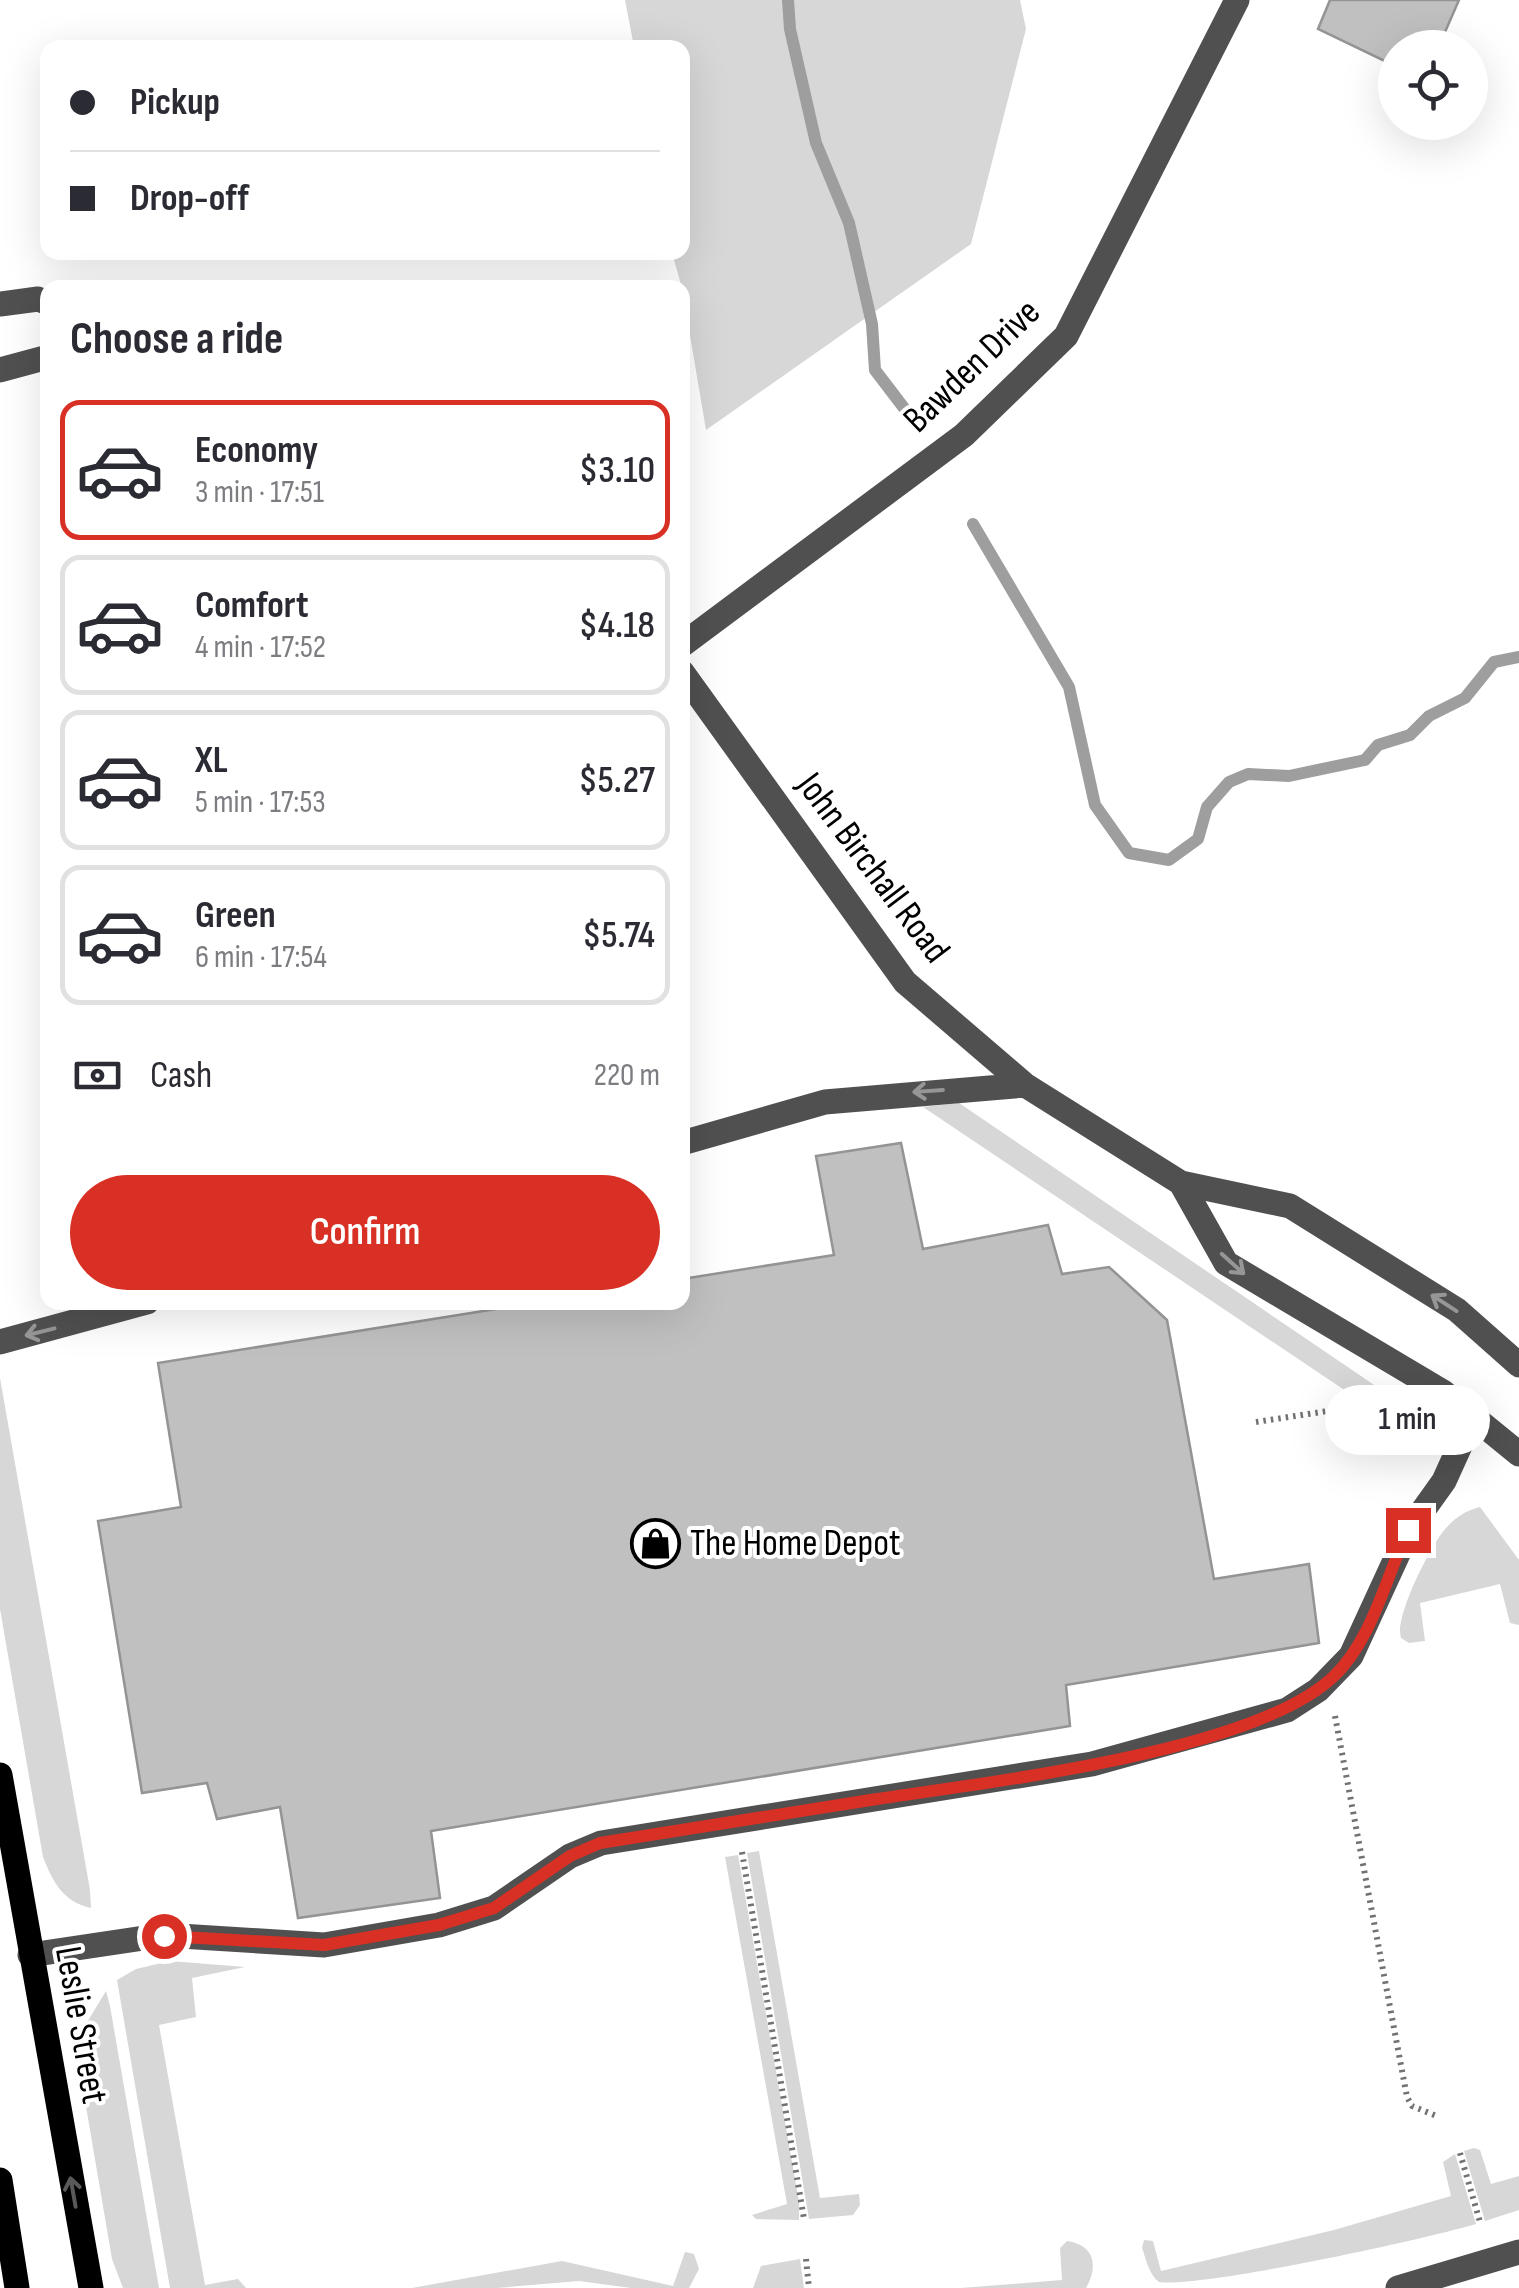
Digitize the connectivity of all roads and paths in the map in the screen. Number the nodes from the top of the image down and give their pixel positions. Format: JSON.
{"nodes":[{"id":1,"x":1236,"y":0,"type":"edge"},
{"id":2,"x":40,"y":300,"type":"edge"},
{"id":3,"x":0,"y":304,"type":"edge"},
{"id":4,"x":40,"y":360,"type":"edge"},
{"id":5,"x":0,"y":370,"type":"edge"},
{"id":6,"x":690,"y":638,"type":"edge"},
{"id":7,"x":690,"y":683,"type":"edge"},
{"id":8,"x":1026,"y":1085,"type":"junction"},
{"id":9,"x":690,"y":1141,"type":"edge"},
{"id":10,"x":1181,"y":1182,"type":"junction"},
{"id":11,"x":118,"y":1310,"type":"edge"},
{"id":12,"x":0,"y":1342,"type":"edge"},
{"id":13,"x":1519,"y":1365,"type":"edge"},
{"id":14,"x":1367,"y":1406,"type":"dead end"},
{"id":15,"x":1474,"y":1417,"type":"junction"},
{"id":16,"x":1256,"y":1422,"type":"dead end"},
{"id":17,"x":1519,"y":1454,"type":"edge"},
{"id":18,"x":1318,"y":1690,"type":"junction"},
{"id":19,"x":0,"y":1776,"type":"edge"},
{"id":20,"x":736,"y":1822,"type":"junction"},
{"id":21,"x":30,"y":1954,"type":"junction"},
{"id":22,"x":1439,"y":2117,"type":"dead end"},
{"id":23,"x":1460,"y":2152,"type":"dead end"},
{"id":24,"x":0,"y":2180,"type":"edge"},
{"id":25,"x":804,"y":2219,"type":"dead end"},
{"id":26,"x":1480,"y":2222,"type":"dead end"},
{"id":27,"x":1519,"y":2252,"type":"edge"},
{"id":28,"x":806,"y":2260,"type":"dead end"},
{"id":29,"x":1429,"y":2284,"type":"edge"},
{"id":30,"x":17,"y":2288,"type":"edge"},
{"id":31,"x":91,"y":2288,"type":"edge"},
{"id":32,"x":809,"y":2288,"type":"edge"},
{"id":33,"x":1398,"y":2288,"type":"edge"}],
"edges":[{"from":1,"to":6,"type":"street","name":"Bawden Drive"},
{"from":2,"to":3,"type":"street"},
{"from":4,"to":5,"type":"street"},
{"from":7,"to":8,"type":"street","name":"John Birchall Road"},
{"from":8,"to":9,"type":"street","one_way":true},
{"from":8,"to":10,"type":"street","name":"John Birchall Road"},
{"from":13,"to":10,"type":"street","name":"John Birchall Road","one_way":true},
{"from":10,"to":15,"type":"street","name":"John Birchall Road","one_way":true},
{"from":11,"to":12,"type":"street","one_way":true},
{"from":14,"to":16,"type":"path"},
{"from":15,"to":17,"type":"street","name":"John Birchall Road"},
{"from":15,"to":18,"type":"street"},
{"from":18,"to":20,"type":"street"},
{"from":18,"to":22,"type":"path"},
{"from":19,"to":21,"type":"main road","name":"Leslie Street"},
{"from":20,"to":21,"type":"street"},
{"from":20,"to":25,"type":"path"},
{"from":31,"to":21,"type":"main road","name":"Leslie Street","one_way":true},
{"from":23,"to":26,"type":"path"},
{"from":24,"to":30,"type":"main road"},
{"from":27,"to":29,"type":"street"},
{"from":28,"to":32,"type":"path"},
{"from":29,"to":33,"type":"street"}]}
